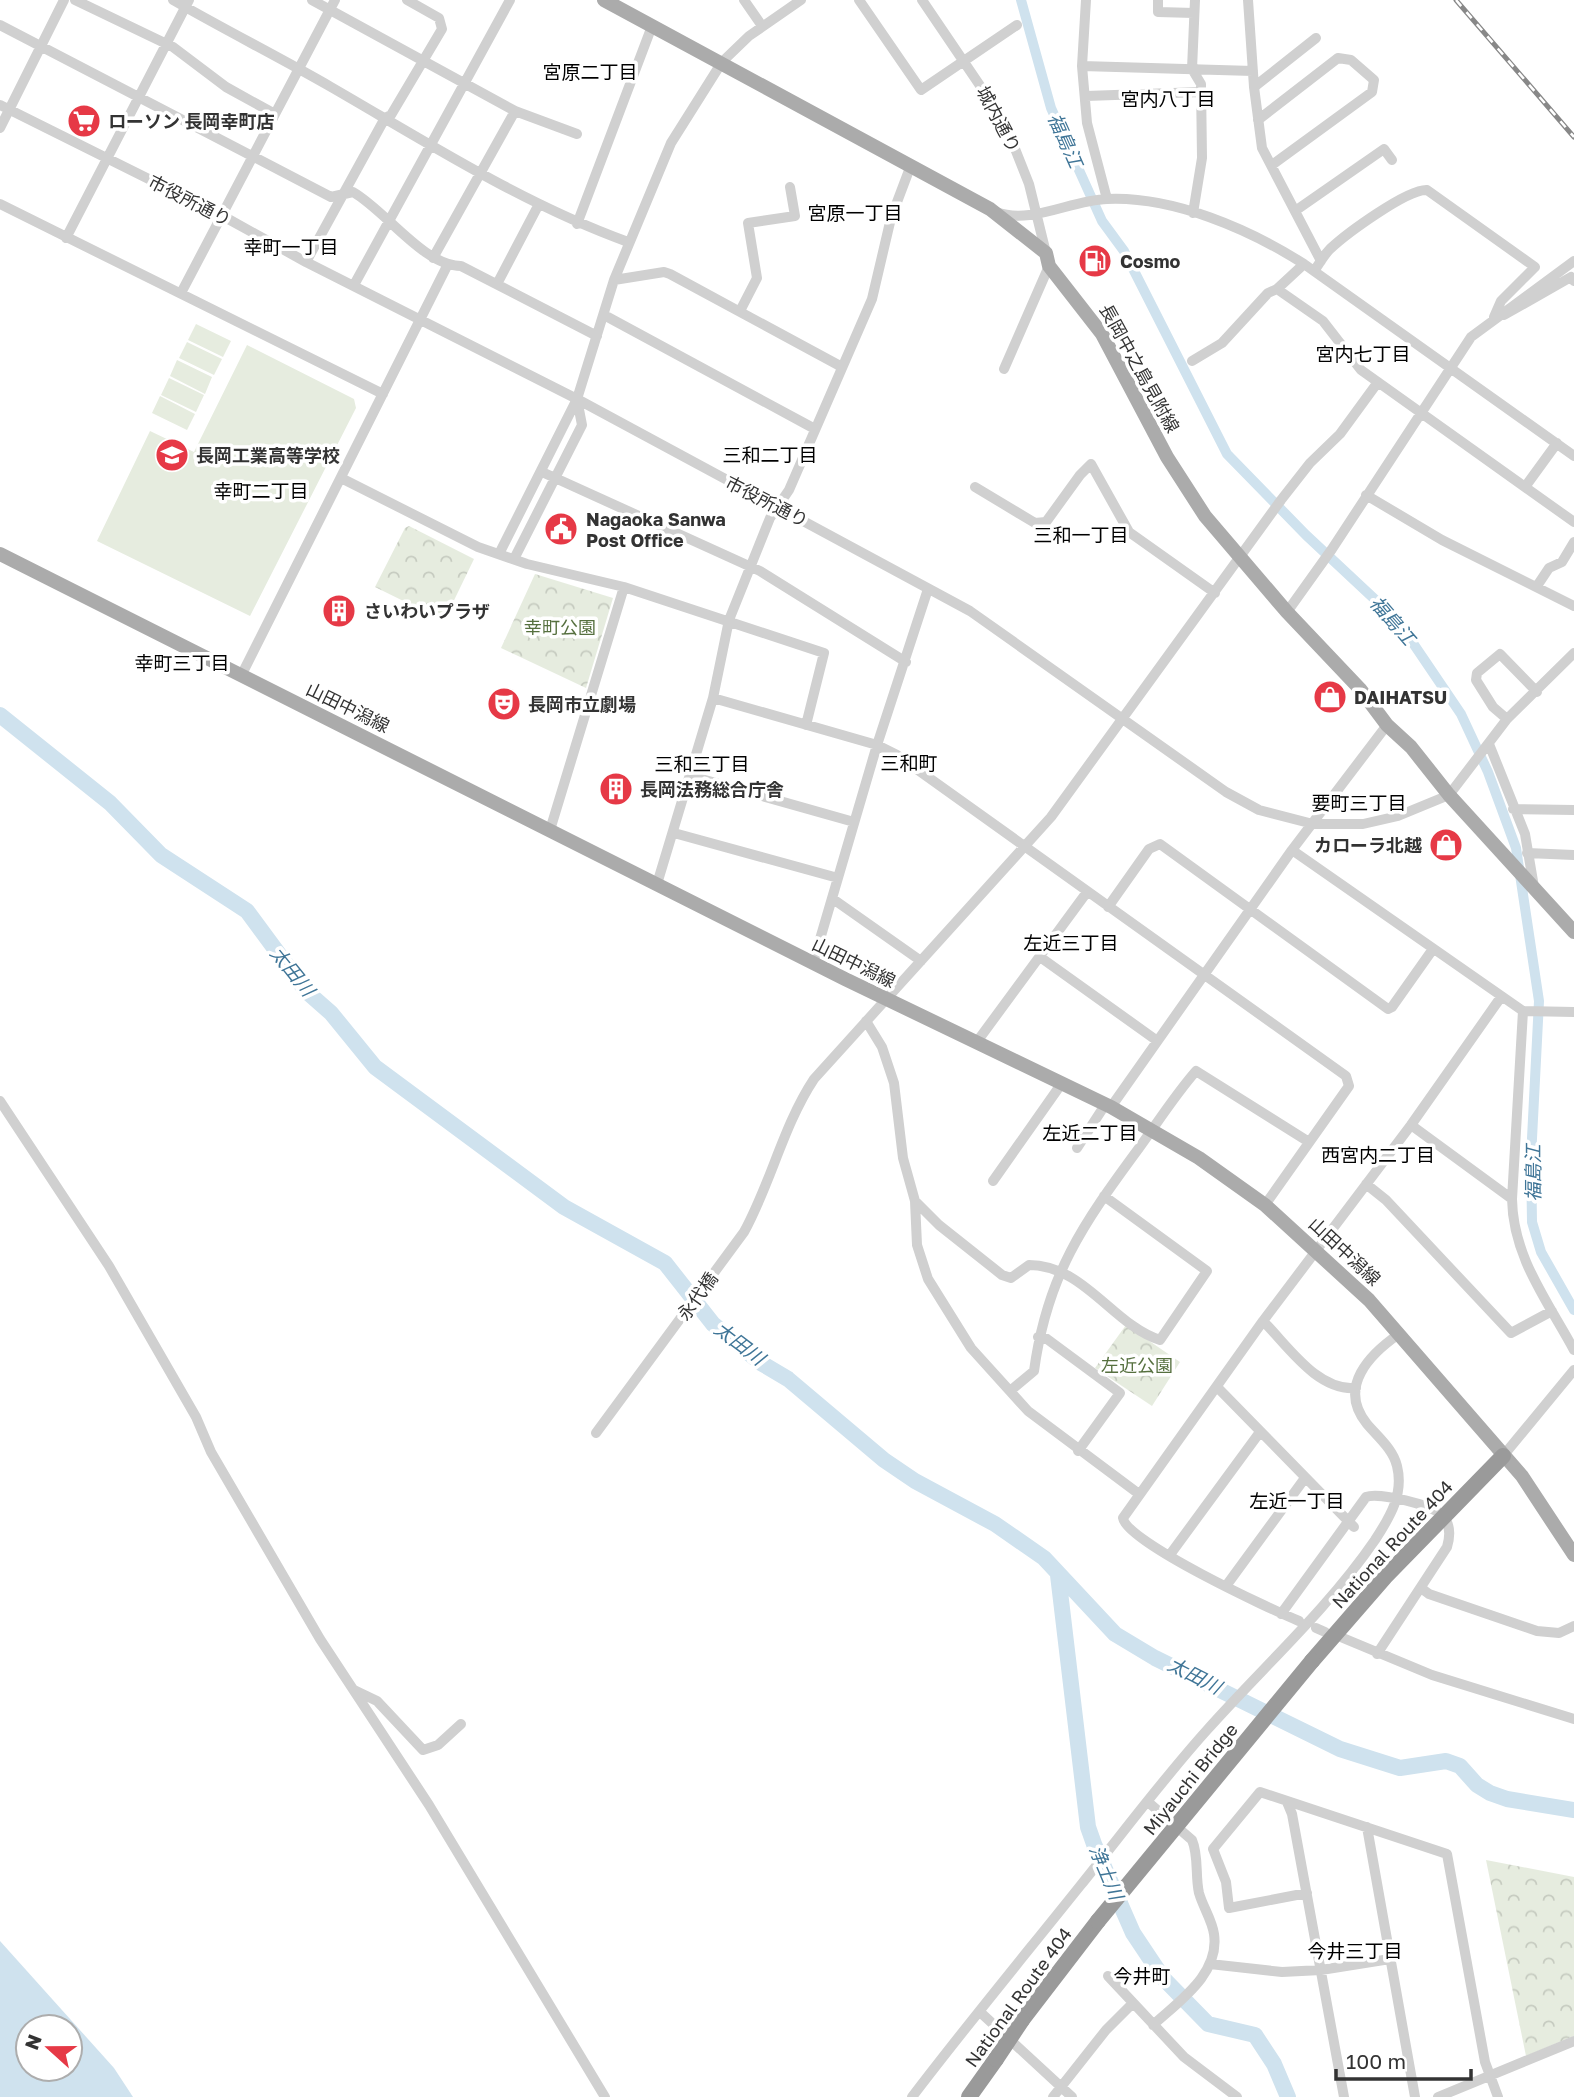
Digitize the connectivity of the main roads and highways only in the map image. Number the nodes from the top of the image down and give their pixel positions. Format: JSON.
{"nodes":[{"id":1,"x":604,"y":0,"type":"edge"},
{"id":2,"x":0,"y":554,"type":"edge"},
{"id":3,"x":1574,"y":932,"type":"edge"},
{"id":4,"x":1503,"y":1456,"type":"junction"},
{"id":5,"x":1574,"y":1555,"type":"edge"},
{"id":6,"x":1312,"y":1661,"type":"joint"},
{"id":7,"x":1098,"y":1921,"type":"joint"},
{"id":8,"x":969,"y":2097,"type":"edge"}],
"edges":[{"from":1,"to":3,"type":"main road","name":"長岡中之島見附線"},
{"from":2,"to":4,"type":"main road","name":"山田中潟線"},
{"from":4,"to":5,"type":"main road","name":"山田中潟線"},
{"from":4,"to":6,"type":"highway","name":"National Route 404"},
{"from":6,"to":7,"type":"highway","name":"Miyauchi Bridge","bridge":true},
{"from":7,"to":8,"type":"highway","name":"National Route 404","bridge":true}]}
